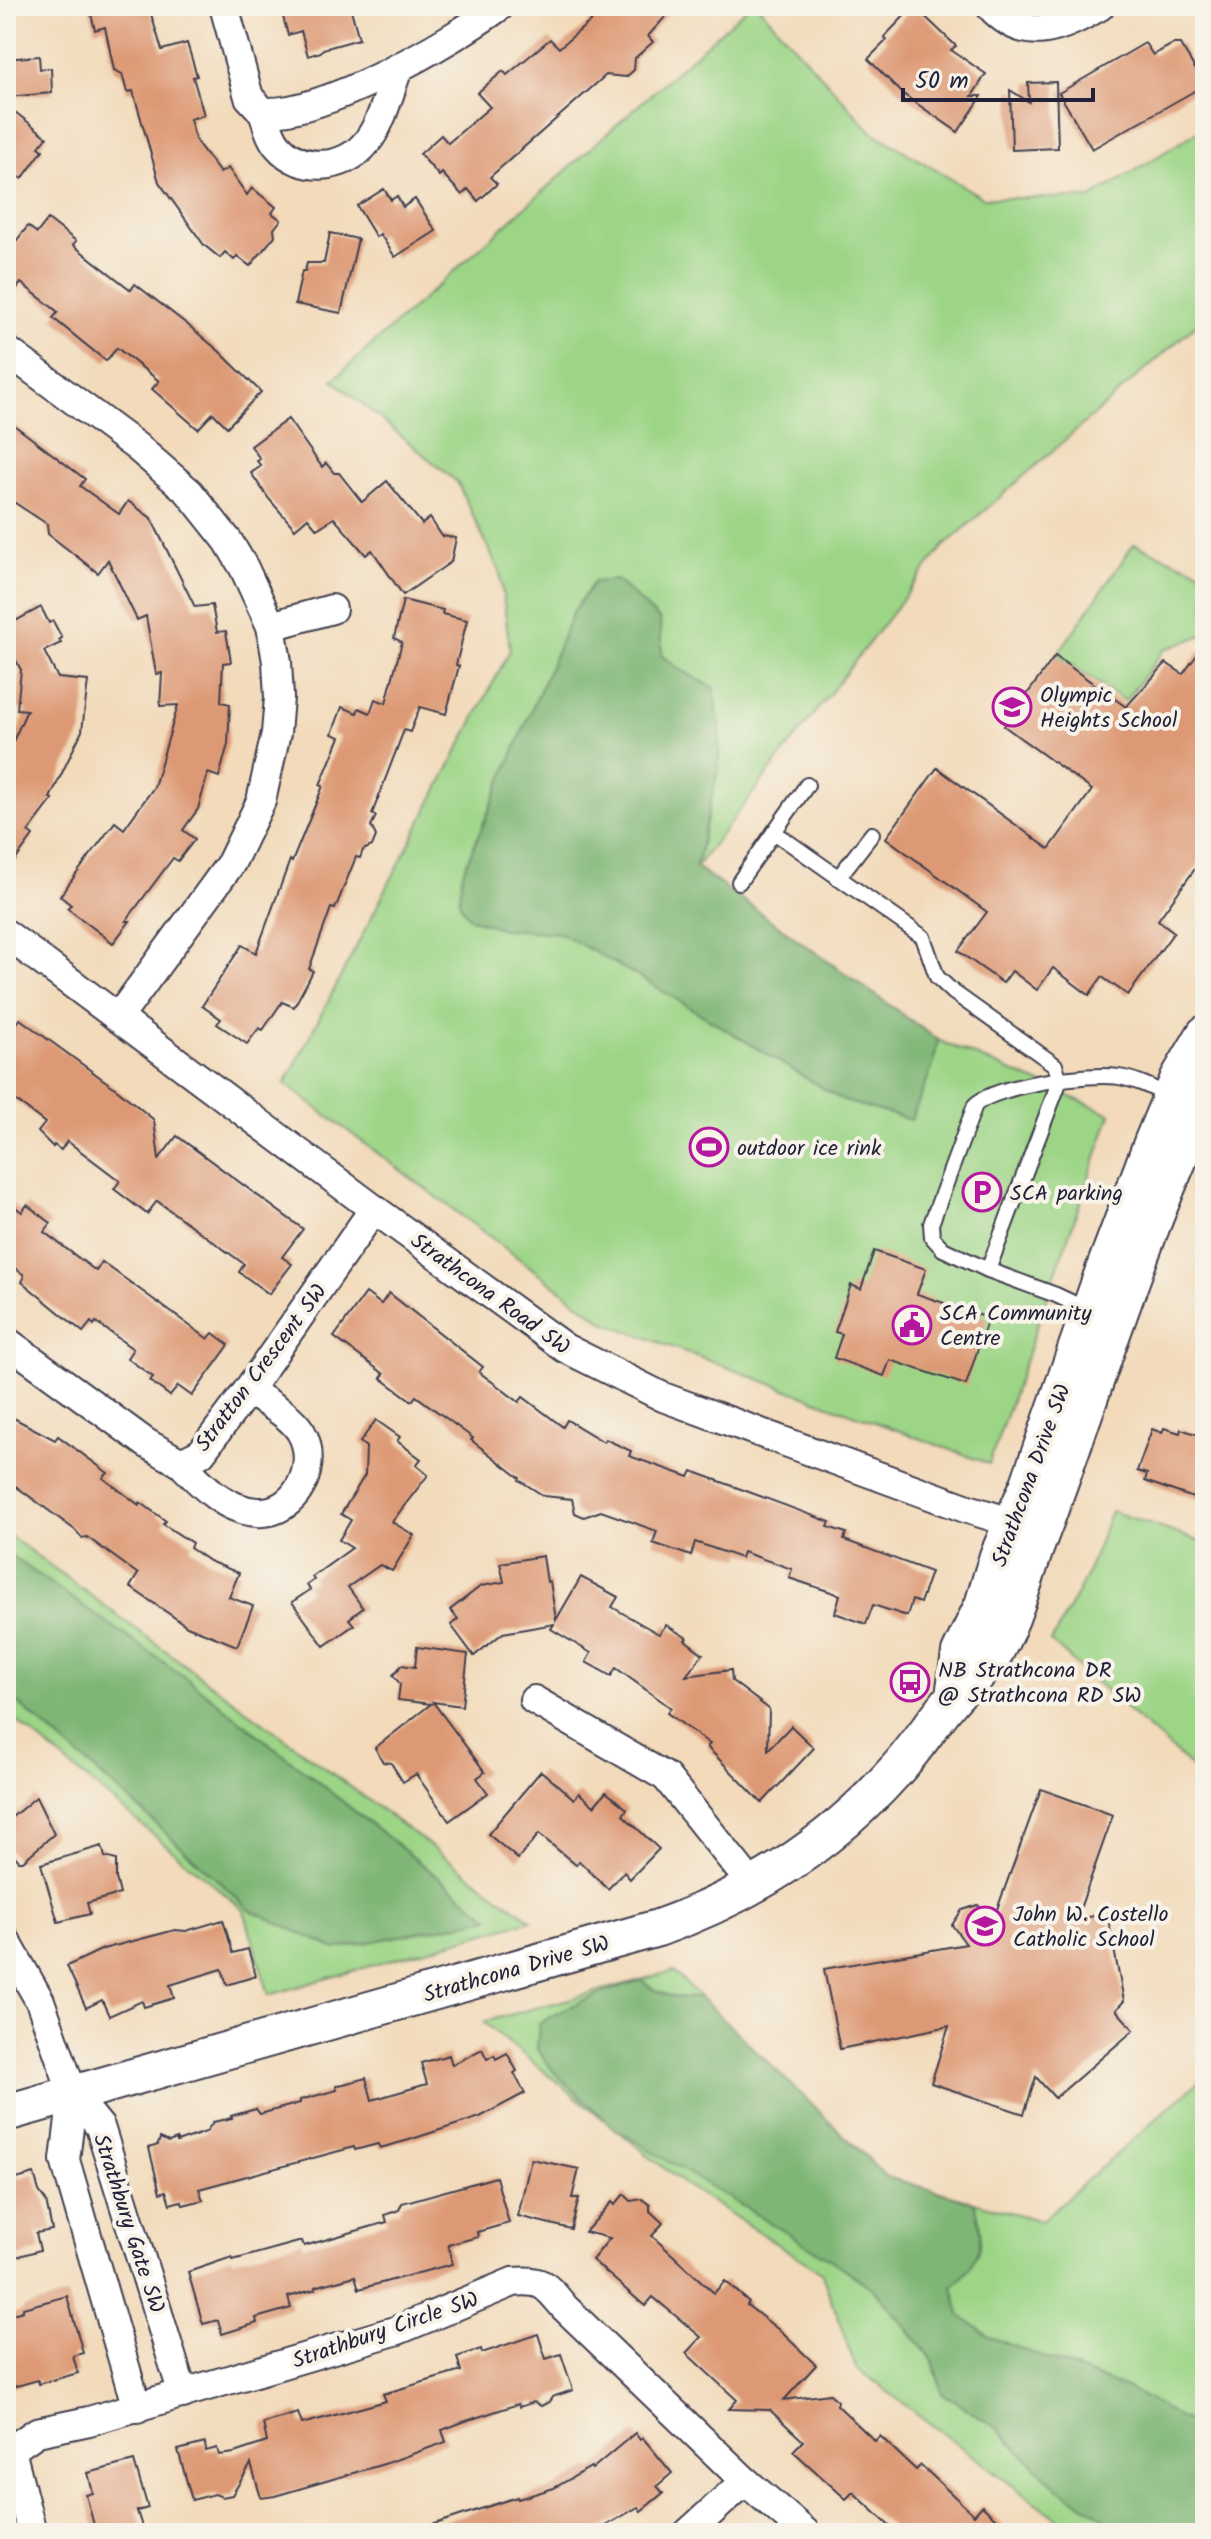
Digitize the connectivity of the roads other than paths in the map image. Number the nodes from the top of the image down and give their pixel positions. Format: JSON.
{"nodes":[{"id":1,"x":224,"y":6,"type":"edge"},
{"id":2,"x":500,"y":6,"type":"edge"},
{"id":3,"x":990,"y":6,"type":"edge"},
{"id":4,"x":1100,"y":6,"type":"edge"},
{"id":5,"x":398,"y":69,"type":"junction"},
{"id":6,"x":263,"y":112,"type":"junction"},
{"id":7,"x":6,"y":350,"type":"edge"},
{"id":8,"x":332,"y":609,"type":"dead end"},
{"id":9,"x":271,"y":626,"type":"junction"},
{"id":10,"x":807,"y":785,"type":"dead end"},
{"id":11,"x":774,"y":832,"type":"junction"},
{"id":12,"x":872,"y":834,"type":"dead end"},
{"id":13,"x":838,"y":878,"type":"junction"},
{"id":14,"x":739,"y":882,"type":"dead end"},
{"id":15,"x":6,"y":934,"type":"edge"},
{"id":16,"x":118,"y":1018,"type":"junction"},
{"id":17,"x":1205,"y":1034,"type":"edge"},
{"id":18,"x":1060,"y":1080,"type":"junction"},
{"id":19,"x":1188,"y":1107,"type":"edge"},
{"id":20,"x":374,"y":1209,"type":"junction"},
{"id":21,"x":988,"y":1270,"type":"junction"},
{"id":22,"x":1090,"y":1311,"type":"junction"},
{"id":23,"x":6,"y":1341,"type":"edge"},
{"id":24,"x":248,"y":1390,"type":"junction"},
{"id":25,"x":181,"y":1463,"type":"junction"},
{"id":26,"x":1027,"y":1527,"type":"junction"},
{"id":27,"x":534,"y":1700,"type":"dead end"},
{"id":28,"x":753,"y":1886,"type":"junction"},
{"id":29,"x":6,"y":1941,"type":"edge"},
{"id":30,"x":73,"y":2094,"type":"junction"},
{"id":31,"x":6,"y":2113,"type":"edge"},
{"id":32,"x":183,"y":2394,"type":"junction"},
{"id":33,"x":137,"y":2408,"type":"junction"},
{"id":34,"x":745,"y":2481,"type":"junction"},
{"id":35,"x":32,"y":2533,"type":"edge"},
{"id":36,"x":688,"y":2533,"type":"edge"},
{"id":37,"x":806,"y":2533,"type":"edge"}],
"edges":[{"from":1,"to":6,"type":"street"},
{"from":2,"to":5,"type":"street"},
{"from":3,"to":4,"type":"street"},
{"from":5,"to":6,"type":"street"},
{"from":5,"to":6,"type":"street"},
{"from":7,"to":9,"type":"street"},
{"from":8,"to":9,"type":"street"},
{"from":9,"to":16,"type":"street"},
{"from":10,"to":11,"type":"lane"},
{"from":11,"to":13,"type":"lane"},
{"from":11,"to":14,"type":"lane"},
{"from":12,"to":13,"type":"lane"},
{"from":13,"to":18,"type":"lane"},
{"from":15,"to":16,"type":"street","name":"Strathcona Road SW"},
{"from":16,"to":20,"type":"street","name":"Strathcona Road SW"},
{"from":17,"to":19,"type":"street","name":"Strathcona Drive SW"},
{"from":18,"to":19,"type":"lane"},
{"from":18,"to":21,"type":"lane"},
{"from":18,"to":21,"type":"lane"},
{"from":19,"to":22,"type":"street","name":"Strathcona Drive SW"},
{"from":19,"to":26,"type":"street","name":"Strathcona Drive SW"},
{"from":20,"to":24,"type":"street","name":"Stratton Crescent SW"},
{"from":20,"to":26,"type":"street","name":"Strathcona Road SW"},
{"from":21,"to":22,"type":"lane"},
{"from":22,"to":26,"type":"street","name":"Strathcona Drive SW"},
{"from":23,"to":25,"type":"street","name":"Stratton Crescent SW"},
{"from":24,"to":25,"type":"street","name":"Stratton Crescent SW"},
{"from":24,"to":25,"type":"street"},
{"from":26,"to":28,"type":"street","name":"Strathcona Drive SW"},
{"from":27,"to":28,"type":"street"},
{"from":28,"to":30,"type":"street","name":"Strathcona Drive SW"},
{"from":29,"to":30,"type":"street"},
{"from":30,"to":31,"type":"street","name":"Strathcona Drive SW"},
{"from":30,"to":32,"type":"street","name":"Strathbury Gate SW"},
{"from":30,"to":33,"type":"street","name":"Strathbury Gate SW"},
{"from":32,"to":33,"type":"street","name":"Strathbury Circle SW"},
{"from":32,"to":34,"type":"street","name":"Strathbury Circle SW"},
{"from":33,"to":35,"type":"street","name":"Strathbury Circle SW"},
{"from":34,"to":36,"type":"street"},
{"from":34,"to":37,"type":"street","name":"Strathbury Circle SW"}]}
